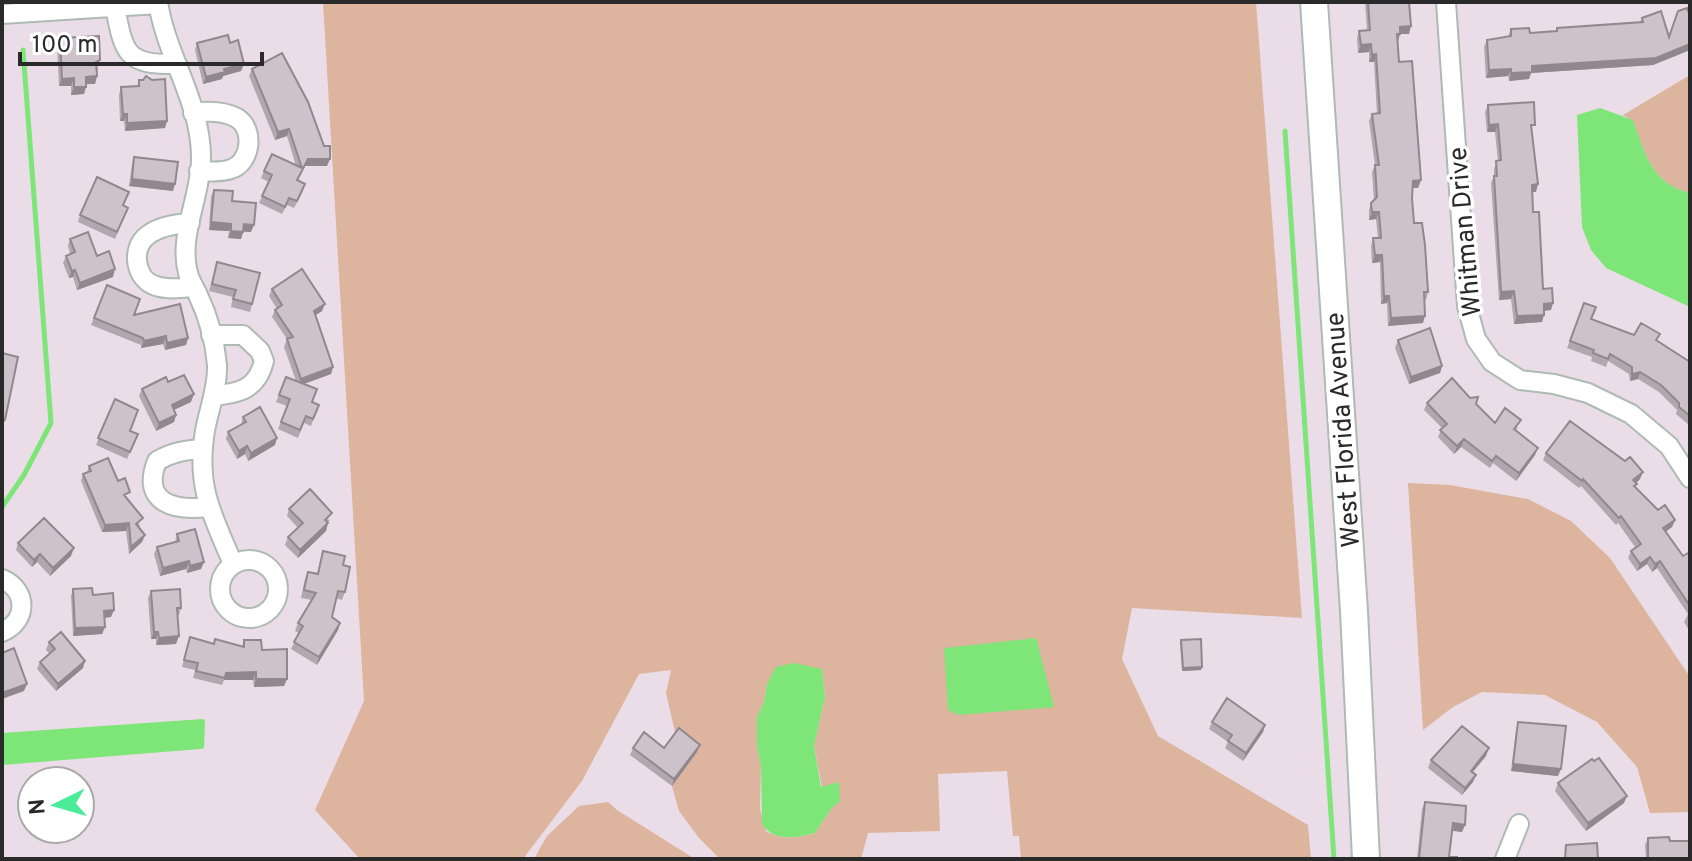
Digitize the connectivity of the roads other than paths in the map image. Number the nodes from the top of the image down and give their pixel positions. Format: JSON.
{"nodes":[{"id":1,"x":1314,"y":2,"type":"edge"},
{"id":2,"x":1446,"y":2,"type":"edge"},
{"id":3,"x":158,"y":3,"type":"edge"},
{"id":4,"x":115,"y":7,"type":"junction"},
{"id":5,"x":2,"y":14,"type":"edge"},
{"id":6,"x":177,"y":64,"type":"junction"},
{"id":7,"x":193,"y":113,"type":"junction"},
{"id":8,"x":199,"y":171,"type":"junction"},
{"id":9,"x":190,"y":223,"type":"junction"},
{"id":10,"x":194,"y":287,"type":"junction"},
{"id":11,"x":211,"y":335,"type":"junction"},
{"id":12,"x":213,"y":396,"type":"junction"},
{"id":13,"x":203,"y":449,"type":"junction"},
{"id":14,"x":1690,"y":478,"type":"edge"},
{"id":15,"x":208,"y":507,"type":"junction"},
{"id":16,"x":233,"y":564,"type":"dead end"},
{"id":17,"x":2,"y":579,"type":"edge"},
{"id":18,"x":2,"y":632,"type":"edge"},
{"id":19,"x":1519,"y":824,"type":"dead end"},
{"id":20,"x":1366,"y":859,"type":"edge"},
{"id":21,"x":1505,"y":859,"type":"edge"}],
"edges":[{"from":1,"to":20,"type":"street","name":"West Florida Avenue"},
{"from":2,"to":14,"type":"street","name":"Whitman Drive"},
{"from":3,"to":4,"type":"street"},
{"from":3,"to":6,"type":"street"},
{"from":4,"to":5,"type":"street"},
{"from":4,"to":6,"type":"street"},
{"from":6,"to":7,"type":"street"},
{"from":7,"to":8,"type":"street"},
{"from":7,"to":8,"type":"street"},
{"from":8,"to":9,"type":"street"},
{"from":9,"to":10,"type":"street"},
{"from":9,"to":10,"type":"street"},
{"from":10,"to":11,"type":"street"},
{"from":11,"to":12,"type":"street"},
{"from":11,"to":12,"type":"street"},
{"from":12,"to":13,"type":"street"},
{"from":13,"to":15,"type":"street"},
{"from":13,"to":15,"type":"street"},
{"from":15,"to":16,"type":"street"},
{"from":17,"to":18,"type":"street"},
{"from":19,"to":21,"type":"street"}]}
